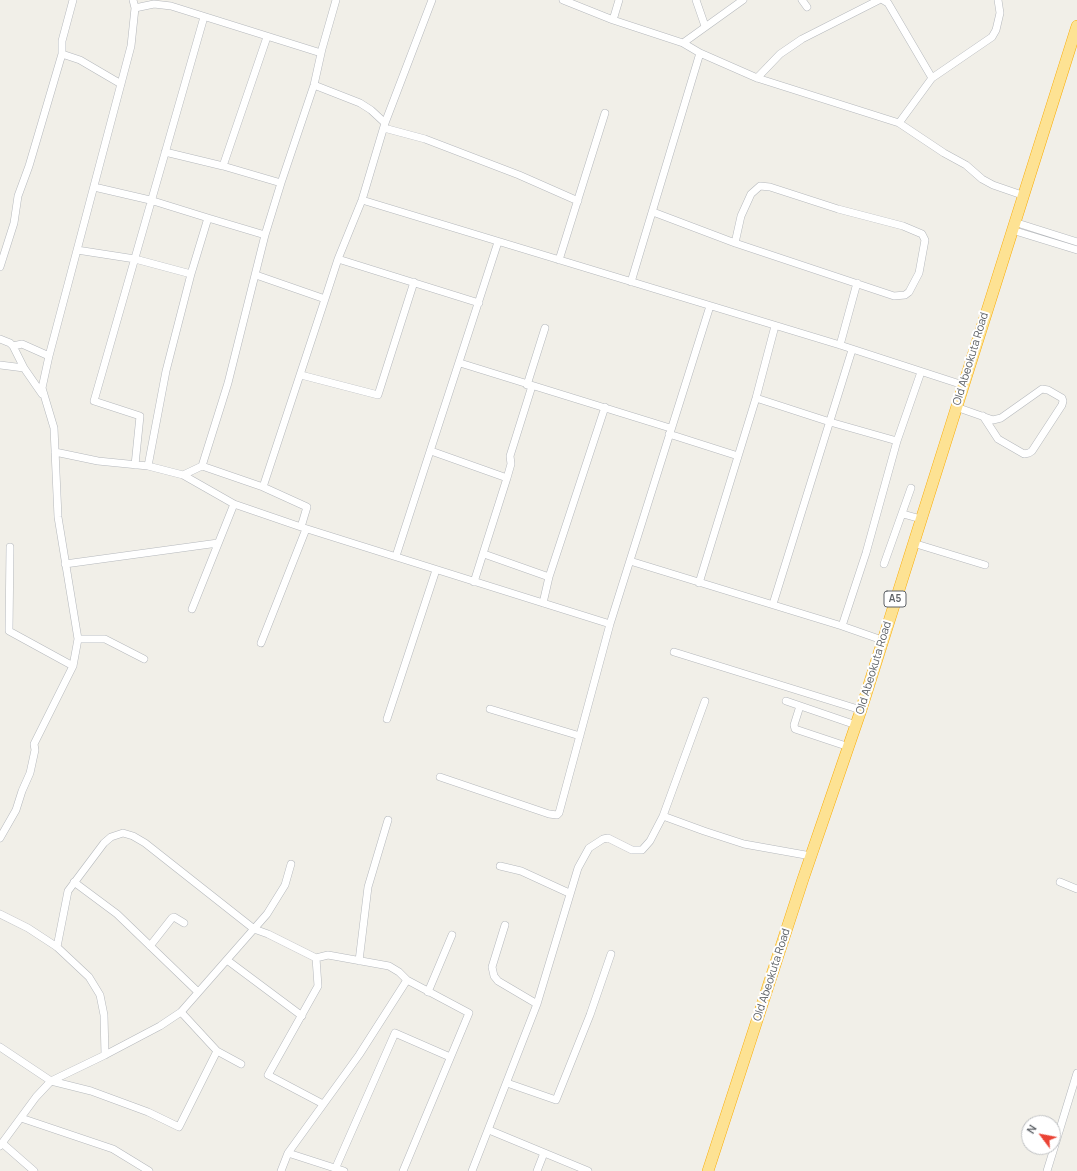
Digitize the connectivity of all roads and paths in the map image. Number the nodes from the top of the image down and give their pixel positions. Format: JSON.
{"nodes":[{"id":1,"x":73,"y":0,"type":"edge"},
{"id":2,"x":133,"y":0,"type":"edge"},
{"id":3,"x":432,"y":0,"type":"edge"},
{"id":4,"x":563,"y":0,"type":"edge"},
{"id":5,"x":619,"y":0,"type":"edge"},
{"id":6,"x":696,"y":0,"type":"edge"},
{"id":7,"x":743,"y":0,"type":"edge"},
{"id":8,"x":802,"y":0,"type":"edge"},
{"id":9,"x":879,"y":0,"type":"edge"},
{"id":10,"x":883,"y":0,"type":"edge"},
{"id":11,"x":998,"y":0,"type":"edge"},
{"id":12,"x":334,"y":1,"type":"edge"},
{"id":13,"x":807,"y":7,"type":"dead end"},
{"id":14,"x":135,"y":8,"type":"junction"},
{"id":15,"x":204,"y":18,"type":"junction"},
{"id":16,"x":613,"y":20,"type":"junction"},
{"id":17,"x":705,"y":26,"type":"junction"},
{"id":18,"x":1077,"y":26,"type":"edge"},
{"id":19,"x":267,"y":37,"type":"junction"},
{"id":20,"x":683,"y":43,"type":"junction"},
{"id":21,"x":321,"y":53,"type":"junction"},
{"id":22,"x":700,"y":53,"type":"junction"},
{"id":23,"x":62,"y":54,"type":"junction"},
{"id":24,"x":757,"y":78,"type":"junction"},
{"id":25,"x":932,"y":78,"type":"junction"},
{"id":26,"x":121,"y":84,"type":"junction"},
{"id":27,"x":314,"y":85,"type":"junction"},
{"id":28,"x":605,"y":113,"type":"dead end"},
{"id":29,"x":899,"y":123,"type":"junction"},
{"id":30,"x":384,"y":126,"type":"junction"},
{"id":31,"x":165,"y":152,"type":"junction"},
{"id":32,"x":224,"y":166,"type":"junction"},
{"id":33,"x":281,"y":183,"type":"junction"},
{"id":34,"x":94,"y":187,"type":"junction"},
{"id":35,"x":1022,"y":195,"type":"junction"},
{"id":36,"x":150,"y":200,"type":"junction"},
{"id":37,"x":362,"y":200,"type":"junction"},
{"id":38,"x":578,"y":200,"type":"junction"},
{"id":39,"x":653,"y":212,"type":"junction"},
{"id":40,"x":208,"y":218,"type":"junction"},
{"id":41,"x":1013,"y":226,"type":"junction"},
{"id":42,"x":265,"y":235,"type":"junction"},
{"id":43,"x":498,"y":242,"type":"junction"},
{"id":44,"x":1077,"y":242,"type":"edge"},
{"id":45,"x":735,"y":243,"type":"junction"},
{"id":46,"x":77,"y":250,"type":"junction"},
{"id":47,"x":1077,"y":250,"type":"edge"},
{"id":48,"x":135,"y":259,"type":"junction"},
{"id":49,"x":338,"y":259,"type":"junction"},
{"id":50,"x":559,"y":260,"type":"junction"},
{"id":51,"x":0,"y":268,"type":"edge"},
{"id":52,"x":192,"y":274,"type":"junction"},
{"id":53,"x":256,"y":275,"type":"junction"},
{"id":54,"x":414,"y":282,"type":"junction"},
{"id":55,"x":631,"y":282,"type":"junction"},
{"id":56,"x":857,"y":283,"type":"junction"},
{"id":57,"x":325,"y":299,"type":"junction"},
{"id":58,"x":479,"y":303,"type":"junction"},
{"id":59,"x":710,"y":306,"type":"junction"},
{"id":60,"x":775,"y":326,"type":"junction"},
{"id":61,"x":545,"y":328,"type":"dead end"},
{"id":62,"x":0,"y":339,"type":"edge"},
{"id":63,"x":840,"y":345,"type":"junction"},
{"id":64,"x":13,"y":346,"type":"junction"},
{"id":65,"x":852,"y":350,"type":"junction"},
{"id":66,"x":49,"y":356,"type":"junction"},
{"id":67,"x":460,"y":363,"type":"junction"},
{"id":68,"x":0,"y":365,"type":"edge"},
{"id":69,"x":24,"y":368,"type":"junction"},
{"id":70,"x":920,"y":372,"type":"junction"},
{"id":71,"x":301,"y":375,"type":"junction"},
{"id":72,"x":963,"y":385,"type":"junction"},
{"id":73,"x":530,"y":386,"type":"junction"},
{"id":74,"x":44,"y":398,"type":"junction"},
{"id":75,"x":756,"y":398,"type":"junction"},
{"id":76,"x":956,"y":407,"type":"junction"},
{"id":77,"x":605,"y":408,"type":"junction"},
{"id":78,"x":983,"y":416,"type":"junction"},
{"id":79,"x":830,"y":422,"type":"junction"},
{"id":80,"x":670,"y":431,"type":"junction"},
{"id":81,"x":897,"y":441,"type":"junction"},
{"id":82,"x":431,"y":451,"type":"junction"},
{"id":83,"x":55,"y":452,"type":"junction"},
{"id":84,"x":738,"y":456,"type":"junction"},
{"id":85,"x":135,"y":465,"type":"junction"},
{"id":86,"x":148,"y":466,"type":"junction"},
{"id":87,"x":202,"y":466,"type":"junction"},
{"id":88,"x":183,"y":476,"type":"junction"},
{"id":89,"x":507,"y":478,"type":"junction"},
{"id":90,"x":263,"y":487,"type":"junction"},
{"id":91,"x":911,"y":488,"type":"dead end"},
{"id":92,"x":234,"y":504,"type":"junction"},
{"id":93,"x":903,"y":514,"type":"junction"},
{"id":94,"x":920,"y":519,"type":"junction"},
{"id":95,"x":303,"y":528,"type":"junction"},
{"id":96,"x":218,"y":543,"type":"junction"},
{"id":97,"x":913,"y":543,"type":"junction"},
{"id":98,"x":10,"y":547,"type":"dead end"},
{"id":99,"x":484,"y":554,"type":"junction"},
{"id":100,"x":396,"y":556,"type":"junction"},
{"id":101,"x":630,"y":561,"type":"junction"},
{"id":102,"x":65,"y":564,"type":"junction"},
{"id":103,"x":884,"y":564,"type":"dead end"},
{"id":104,"x":986,"y":565,"type":"dead end"},
{"id":105,"x":436,"y":570,"type":"junction"},
{"id":106,"x":549,"y":577,"type":"junction"},
{"id":107,"x":474,"y":582,"type":"junction"},
{"id":108,"x":699,"y":583,"type":"junction"},
{"id":109,"x":543,"y":603,"type":"junction"},
{"id":110,"x":773,"y":604,"type":"junction"},
{"id":111,"x":192,"y":609,"type":"dead end"},
{"id":112,"x":610,"y":624,"type":"junction"},
{"id":113,"x":842,"y":626,"type":"junction"},
{"id":114,"x":78,"y":639,"type":"junction"},
{"id":115,"x":882,"y":640,"type":"junction"},
{"id":116,"x":261,"y":643,"type":"dead end"},
{"id":117,"x":674,"y":652,"type":"dead end"},
{"id":118,"x":144,"y":659,"type":"dead end"},
{"id":119,"x":73,"y":666,"type":"junction"},
{"id":120,"x":705,"y":701,"type":"dead end"},
{"id":121,"x":786,"y":701,"type":"dead end"},
{"id":122,"x":800,"y":706,"type":"junction"},
{"id":123,"x":490,"y":709,"type":"dead end"},
{"id":124,"x":861,"y":710,"type":"junction"},
{"id":125,"x":386,"y":719,"type":"dead end"},
{"id":126,"x":856,"y":725,"type":"junction"},
{"id":127,"x":580,"y":736,"type":"junction"},
{"id":128,"x":848,"y":747,"type":"junction"},
{"id":129,"x":440,"y":777,"type":"dead end"},
{"id":130,"x":663,"y":816,"type":"junction"},
{"id":131,"x":388,"y":820,"type":"dead end"},
{"id":132,"x":0,"y":838,"type":"edge"},
{"id":133,"x":811,"y":856,"type":"junction"},
{"id":134,"x":291,"y":864,"type":"dead end"},
{"id":135,"x":500,"y":866,"type":"dead end"},
{"id":136,"x":74,"y":882,"type":"junction"},
{"id":137,"x":1060,"y":882,"type":"dead end"},
{"id":138,"x":1077,"y":889,"type":"edge"},
{"id":139,"x":570,"y":893,"type":"junction"},
{"id":140,"x":0,"y":914,"type":"edge"},
{"id":141,"x":184,"y":923,"type":"dead end"},
{"id":142,"x":505,"y":925,"type":"dead end"},
{"id":143,"x":254,"y":929,"type":"junction"},
{"id":144,"x":452,"y":935,"type":"dead end"},
{"id":145,"x":150,"y":946,"type":"junction"},
{"id":146,"x":57,"y":947,"type":"junction"},
{"id":147,"x":611,"y":954,"type":"dead end"},
{"id":148,"x":316,"y":958,"type":"junction"},
{"id":149,"x":227,"y":960,"type":"junction"},
{"id":150,"x":359,"y":961,"type":"junction"},
{"id":151,"x":407,"y":980,"type":"junction"},
{"id":152,"x":198,"y":992,"type":"junction"},
{"id":153,"x":428,"y":992,"type":"junction"},
{"id":154,"x":537,"y":1004,"type":"junction"},
{"id":155,"x":181,"y":1012,"type":"junction"},
{"id":156,"x":302,"y":1016,"type":"junction"},
{"id":157,"x":0,"y":1047,"type":"edge"},
{"id":158,"x":217,"y":1051,"type":"junction"},
{"id":159,"x":105,"y":1055,"type":"junction"},
{"id":160,"x":450,"y":1057,"type":"junction"},
{"id":161,"x":241,"y":1064,"type":"dead end"},
{"id":162,"x":1077,"y":1073,"type":"edge"},
{"id":163,"x":51,"y":1081,"type":"junction"},
{"id":164,"x":507,"y":1083,"type":"junction"},
{"id":165,"x":323,"y":1104,"type":"junction"},
{"id":166,"x":21,"y":1118,"type":"junction"},
{"id":167,"x":489,"y":1130,"type":"junction"},
{"id":168,"x":1,"y":1144,"type":"edge"},
{"id":169,"x":288,"y":1153,"type":"junction"},
{"id":170,"x":544,"y":1153,"type":"junction"},
{"id":171,"x":336,"y":1167,"type":"junction"},
{"id":172,"x":34,"y":1171,"type":"edge"},
{"id":173,"x":149,"y":1171,"type":"edge"},
{"id":174,"x":281,"y":1171,"type":"edge"},
{"id":175,"x":344,"y":1171,"type":"edge"},
{"id":176,"x":403,"y":1171,"type":"edge"},
{"id":177,"x":472,"y":1171,"type":"edge"},
{"id":178,"x":537,"y":1171,"type":"edge"},
{"id":179,"x":588,"y":1171,"type":"edge"},
{"id":180,"x":708,"y":1171,"type":"edge"},
{"id":181,"x":1047,"y":1171,"type":"edge"}],
"edges":[{"from":1,"to":23,"type":"street"},
{"from":2,"to":14,"type":"street"},
{"from":3,"to":30,"type":"street"},
{"from":4,"to":16,"type":"street"},
{"from":5,"to":16,"type":"street"},
{"from":6,"to":17,"type":"street"},
{"from":7,"to":17,"type":"street"},
{"from":8,"to":13,"type":"street"},
{"from":9,"to":24,"type":"street"},
{"from":10,"to":25,"type":"street"},
{"from":11,"to":25,"type":"street"},
{"from":12,"to":21,"type":"street"},
{"from":14,"to":15,"type":"street"},
{"from":14,"to":26,"type":"street"},
{"from":15,"to":19,"type":"street"},
{"from":15,"to":31,"type":"street"},
{"from":16,"to":20,"type":"street"},
{"from":17,"to":20,"type":"street"},
{"from":18,"to":35,"type":"highway","name":"Old Abeokuta Road","number":"A5"},
{"from":19,"to":21,"type":"street"},
{"from":19,"to":32,"type":"street"},
{"from":20,"to":22,"type":"street"},
{"from":21,"to":27,"type":"street"},
{"from":22,"to":24,"type":"street"},
{"from":22,"to":39,"type":"street"},
{"from":23,"to":26,"type":"street"},
{"from":23,"to":51,"type":"street"},
{"from":24,"to":29,"type":"street"},
{"from":25,"to":29,"type":"street"},
{"from":26,"to":34,"type":"street"},
{"from":27,"to":30,"type":"street"},
{"from":27,"to":33,"type":"street"},
{"from":28,"to":38,"type":"street"},
{"from":29,"to":35,"type":"street"},
{"from":30,"to":37,"type":"street"},
{"from":30,"to":38,"type":"street"},
{"from":31,"to":32,"type":"street"},
{"from":31,"to":36,"type":"street"},
{"from":32,"to":33,"type":"street"},
{"from":33,"to":42,"type":"street"},
{"from":34,"to":36,"type":"street"},
{"from":34,"to":46,"type":"street"},
{"from":35,"to":41,"type":"highway","name":"Old Abeokuta Road","number":"A5"},
{"from":36,"to":40,"type":"street"},
{"from":36,"to":48,"type":"street"},
{"from":37,"to":43,"type":"street"},
{"from":37,"to":49,"type":"street"},
{"from":38,"to":50,"type":"street"},
{"from":39,"to":45,"type":"street"},
{"from":39,"to":55,"type":"street"},
{"from":40,"to":42,"type":"street"},
{"from":40,"to":52,"type":"street"},
{"from":41,"to":44,"type":"street"},
{"from":41,"to":47,"type":"street"},
{"from":41,"to":72,"type":"highway","name":"Old Abeokuta Road","number":"A5"},
{"from":42,"to":53,"type":"street"},
{"from":43,"to":50,"type":"street"},
{"from":43,"to":58,"type":"street"},
{"from":45,"to":56,"type":"street"},
{"from":45,"to":56,"type":"street"},
{"from":46,"to":48,"type":"street"},
{"from":46,"to":66,"type":"street"},
{"from":48,"to":52,"type":"street"},
{"from":48,"to":85,"type":"street"},
{"from":49,"to":54,"type":"street"},
{"from":49,"to":57,"type":"street"},
{"from":50,"to":55,"type":"street"},
{"from":52,"to":86,"type":"street"},
{"from":53,"to":57,"type":"street"},
{"from":53,"to":87,"type":"street"},
{"from":54,"to":58,"type":"street"},
{"from":54,"to":71,"type":"street"},
{"from":55,"to":59,"type":"street"},
{"from":56,"to":63,"type":"street"},
{"from":57,"to":71,"type":"street"},
{"from":58,"to":67,"type":"street"},
{"from":59,"to":60,"type":"street"},
{"from":59,"to":80,"type":"street"},
{"from":60,"to":63,"type":"street"},
{"from":60,"to":75,"type":"street"},
{"from":61,"to":73,"type":"street"},
{"from":62,"to":64,"type":"street"},
{"from":63,"to":65,"type":"street"},
{"from":64,"to":66,"type":"street"},
{"from":64,"to":69,"type":"street"},
{"from":65,"to":70,"type":"street"},
{"from":65,"to":79,"type":"street"},
{"from":66,"to":74,"type":"street"},
{"from":67,"to":73,"type":"street"},
{"from":67,"to":82,"type":"street"},
{"from":68,"to":69,"type":"street"},
{"from":69,"to":74,"type":"street"},
{"from":70,"to":72,"type":"street"},
{"from":70,"to":81,"type":"street"},
{"from":71,"to":90,"type":"street"},
{"from":72,"to":76,"type":"highway","name":"Old Abeokuta Road","number":"A5"},
{"from":73,"to":77,"type":"street"},
{"from":73,"to":89,"type":"street"},
{"from":74,"to":83,"type":"street"},
{"from":75,"to":79,"type":"street"},
{"from":75,"to":84,"type":"street"},
{"from":76,"to":78,"type":"street"},
{"from":76,"to":94,"type":"highway","name":"Old Abeokuta Road","number":"A5"},
{"from":77,"to":80,"type":"street"},
{"from":77,"to":106,"type":"street"},
{"from":78,"to":78,"type":"street"},
{"from":79,"to":81,"type":"street"},
{"from":79,"to":110,"type":"street"},
{"from":80,"to":84,"type":"street"},
{"from":80,"to":101,"type":"street"},
{"from":81,"to":113,"type":"street"},
{"from":82,"to":89,"type":"street"},
{"from":82,"to":100,"type":"street"},
{"from":83,"to":85,"type":"street"},
{"from":83,"to":102,"type":"street"},
{"from":84,"to":108,"type":"street"},
{"from":85,"to":86,"type":"street"},
{"from":86,"to":88,"type":"street"},
{"from":87,"to":88,"type":"street"},
{"from":87,"to":90,"type":"street"},
{"from":88,"to":92,"type":"street"},
{"from":89,"to":99,"type":"street"},
{"from":90,"to":95,"type":"street"},
{"from":91,"to":93,"type":"street"},
{"from":92,"to":95,"type":"street"},
{"from":92,"to":96,"type":"street"},
{"from":93,"to":94,"type":"street"},
{"from":93,"to":103,"type":"street"},
{"from":94,"to":97,"type":"highway","name":"Old Abeokuta Road","number":"A5"},
{"from":95,"to":100,"type":"street"},
{"from":95,"to":116,"type":"street"},
{"from":96,"to":102,"type":"street"},
{"from":96,"to":111,"type":"street"},
{"from":97,"to":104,"type":"street"},
{"from":97,"to":115,"type":"highway","name":"Old Abeokuta Road","number":"A5"},
{"from":98,"to":119,"type":"street"},
{"from":99,"to":106,"type":"street"},
{"from":99,"to":107,"type":"street"},
{"from":100,"to":105,"type":"street"},
{"from":101,"to":108,"type":"street"},
{"from":101,"to":112,"type":"street"},
{"from":102,"to":114,"type":"street"},
{"from":105,"to":107,"type":"street"},
{"from":105,"to":125,"type":"street"},
{"from":106,"to":109,"type":"street"},
{"from":107,"to":109,"type":"street"},
{"from":108,"to":110,"type":"street"},
{"from":109,"to":112,"type":"street"},
{"from":110,"to":113,"type":"street"},
{"from":112,"to":127,"type":"street"},
{"from":113,"to":115,"type":"street"},
{"from":114,"to":118,"type":"street"},
{"from":114,"to":119,"type":"street"},
{"from":115,"to":124,"type":"highway","name":"Old Abeokuta Road","number":"A5"},
{"from":117,"to":124,"type":"street"},
{"from":119,"to":132,"type":"street"},
{"from":120,"to":130,"type":"street"},
{"from":121,"to":122,"type":"street"},
{"from":122,"to":126,"type":"street"},
{"from":122,"to":128,"type":"street"},
{"from":123,"to":127,"type":"street"},
{"from":124,"to":126,"type":"highway","name":"Old Abeokuta Road","number":"A5"},
{"from":126,"to":128,"type":"highway","name":"Old Abeokuta Road","number":"A5"},
{"from":127,"to":129,"type":"street"},
{"from":128,"to":133,"type":"highway","name":"Old Abeokuta Road","number":"A5"},
{"from":130,"to":133,"type":"street"},
{"from":130,"to":139,"type":"street"},
{"from":131,"to":150,"type":"street"},
{"from":133,"to":180,"type":"highway","name":"Old Abeokuta Road","number":"A5"},
{"from":134,"to":143,"type":"street"},
{"from":135,"to":139,"type":"street"},
{"from":136,"to":143,"type":"street"},
{"from":136,"to":145,"type":"street"},
{"from":136,"to":146,"type":"street"},
{"from":137,"to":138,"type":"street"},
{"from":139,"to":154,"type":"street"},
{"from":140,"to":146,"type":"street"},
{"from":141,"to":145,"type":"street"},
{"from":142,"to":154,"type":"street"},
{"from":143,"to":148,"type":"street"},
{"from":143,"to":149,"type":"street"},
{"from":144,"to":153,"type":"street"},
{"from":145,"to":152,"type":"street"},
{"from":146,"to":159,"type":"street"},
{"from":147,"to":164,"type":"street"},
{"from":148,"to":150,"type":"street"},
{"from":148,"to":156,"type":"street"},
{"from":149,"to":152,"type":"street"},
{"from":149,"to":156,"type":"street"},
{"from":150,"to":151,"type":"street"},
{"from":151,"to":153,"type":"street"},
{"from":151,"to":165,"type":"street"},
{"from":152,"to":155,"type":"street"},
{"from":153,"to":160,"type":"street"},
{"from":154,"to":164,"type":"street"},
{"from":155,"to":158,"type":"street"},
{"from":155,"to":159,"type":"street"},
{"from":156,"to":165,"type":"street"},
{"from":157,"to":163,"type":"street"},
{"from":158,"to":161,"type":"street"},
{"from":158,"to":163,"type":"street"},
{"from":159,"to":163,"type":"street"},
{"from":160,"to":171,"type":"street"},
{"from":160,"to":176,"type":"street"},
{"from":162,"to":181,"type":"street"},
{"from":163,"to":166,"type":"street"},
{"from":164,"to":167,"type":"street"},
{"from":165,"to":169,"type":"street"},
{"from":166,"to":168,"type":"street"},
{"from":166,"to":173,"type":"street"},
{"from":167,"to":170,"type":"street"},
{"from":167,"to":177,"type":"street"},
{"from":168,"to":172,"type":"street"},
{"from":169,"to":171,"type":"street"},
{"from":169,"to":174,"type":"street"},
{"from":170,"to":178,"type":"street"},
{"from":170,"to":179,"type":"street"},
{"from":171,"to":175,"type":"street"}]}
